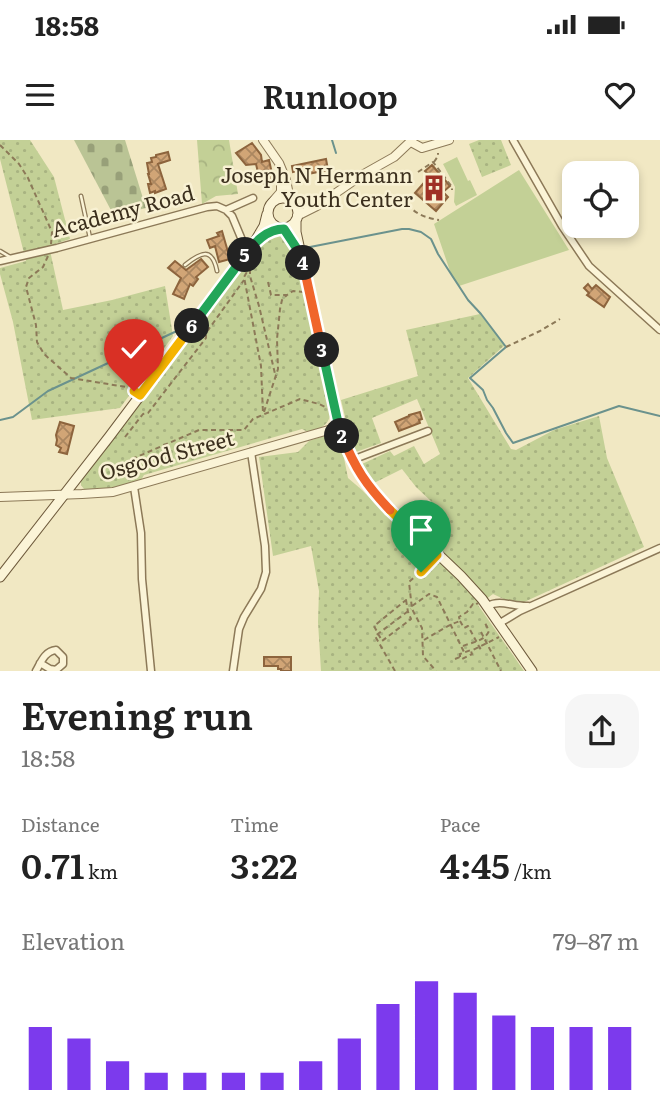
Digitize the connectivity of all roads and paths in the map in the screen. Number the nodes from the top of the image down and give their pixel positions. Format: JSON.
{"nodes":[{"id":1,"x":264,"y":140,"type":"edge"},
{"id":2,"x":449,"y":140,"type":"edge"},
{"id":3,"x":513,"y":140,"type":"edge"},
{"id":4,"x":411,"y":141,"type":"edge"},
{"id":5,"x":0,"y":145,"type":"edge"},
{"id":6,"x":438,"y":153,"type":"dead end"},
{"id":7,"x":434,"y":162,"type":"junction"},
{"id":8,"x":282,"y":171,"type":"junction"},
{"id":9,"x":418,"y":172,"type":"dead end"},
{"id":10,"x":452,"y":190,"type":"dead end"},
{"id":11,"x":81,"y":196,"type":"dead end"},
{"id":12,"x":253,"y":198,"type":"dead end"},
{"id":13,"x":274,"y":200,"type":"junction"},
{"id":14,"x":292,"y":201,"type":"junction"},
{"id":15,"x":323,"y":201,"type":"junction"},
{"id":16,"x":408,"y":204,"type":"dead end"},
{"id":17,"x":226,"y":210,"type":"junction"},
{"id":18,"x":267,"y":214,"type":"junction"},
{"id":19,"x":297,"y":218,"type":"junction"},
{"id":20,"x":439,"y":220,"type":"dead end"},
{"id":21,"x":282,"y":228,"type":"junction"},
{"id":22,"x":90,"y":238,"type":"junction"},
{"id":23,"x":51,"y":249,"type":"junction"},
{"id":24,"x":250,"y":249,"type":"junction"},
{"id":25,"x":0,"y":251,"type":"edge"},
{"id":26,"x":301,"y":255,"type":"junction"},
{"id":27,"x":13,"y":258,"type":"junction"},
{"id":28,"x":0,"y":261,"type":"edge"},
{"id":29,"x":185,"y":265,"type":"dead end"},
{"id":30,"x":251,"y":265,"type":"junction"},
{"id":31,"x":217,"y":271,"type":"dead end"},
{"id":32,"x":244,"y":280,"type":"junction"},
{"id":33,"x":268,"y":282,"type":"dead end"},
{"id":34,"x":304,"y":292,"type":"dead end"},
{"id":35,"x":287,"y":295,"type":"junction"},
{"id":36,"x":560,"y":318,"type":"dead end"},
{"id":37,"x":660,"y":330,"type":"edge"},
{"id":38,"x":506,"y":347,"type":"dead end"},
{"id":39,"x":276,"y":378,"type":"junction"},
{"id":40,"x":140,"y":395,"type":"junction"},
{"id":41,"x":328,"y":409,"type":"dead end"},
{"id":42,"x":263,"y":414,"type":"junction"},
{"id":43,"x":339,"y":427,"type":"junction"},
{"id":44,"x":428,"y":431,"type":"dead end"},
{"id":45,"x":125,"y":437,"type":"dead end"},
{"id":46,"x":251,"y":452,"type":"junction"},
{"id":47,"x":132,"y":459,"type":"dead end"},
{"id":48,"x":352,"y":460,"type":"junction"},
{"id":49,"x":134,"y":486,"type":"junction"},
{"id":50,"x":64,"y":495,"type":"junction"},
{"id":51,"x":0,"y":497,"type":"edge"},
{"id":52,"x":660,"y":548,"type":"edge"},
{"id":53,"x":437,"y":555,"type":"junction"},
{"id":54,"x":0,"y":577,"type":"edge"},
{"id":55,"x":483,"y":604,"type":"junction"},
{"id":56,"x":536,"y":604,"type":"junction"},
{"id":57,"x":412,"y":608,"type":"junction"},
{"id":58,"x":408,"y":612,"type":"junction"},
{"id":59,"x":460,"y":621,"type":"junction"},
{"id":60,"x":484,"y":621,"type":"dead end"},
{"id":61,"x":500,"y":623,"type":"junction"},
{"id":62,"x":451,"y":624,"type":"junction"},
{"id":63,"x":481,"y":632,"type":"dead end"},
{"id":64,"x":506,"y":633,"type":"junction"},
{"id":65,"x":378,"y":634,"type":"junction"},
{"id":66,"x":484,"y":638,"type":"junction"},
{"id":67,"x":423,"y":641,"type":"junction"},
{"id":68,"x":477,"y":641,"type":"junction"},
{"id":69,"x":487,"y":643,"type":"junction"},
{"id":70,"x":462,"y":647,"type":"junction"},
{"id":71,"x":481,"y":649,"type":"junction"},
{"id":72,"x":471,"y":651,"type":"junction"},
{"id":73,"x":464,"y":652,"type":"junction"},
{"id":74,"x":460,"y":657,"type":"junction"},
{"id":75,"x":455,"y":659,"type":"dead end"},
{"id":76,"x":40,"y":663,"type":"dead end"},
{"id":77,"x":36,"y":671,"type":"edge"},
{"id":78,"x":151,"y":671,"type":"edge"},
{"id":79,"x":233,"y":671,"type":"edge"},
{"id":80,"x":395,"y":671,"type":"edge"},
{"id":81,"x":436,"y":671,"type":"edge"},
{"id":82,"x":501,"y":671,"type":"edge"},
{"id":83,"x":532,"y":671,"type":"edge"}],
"edges":[{"from":1,"to":8,"type":"street"},
{"from":2,"to":4,"type":"street"},
{"from":3,"to":37,"type":"street"},
{"from":4,"to":15,"type":"street"},
{"from":5,"to":23,"type":"path"},
{"from":6,"to":7,"type":"path"},
{"from":7,"to":9,"type":"path"},
{"from":7,"to":10,"type":"path"},
{"from":8,"to":13,"type":"street"},
{"from":8,"to":14,"type":"street"},
{"from":11,"to":22,"type":"lane"},
{"from":12,"to":17,"type":"street","name":"Academy Road"},
{"from":13,"to":14,"type":"main road"},
{"from":13,"to":18,"type":"main road"},
{"from":14,"to":15,"type":"street"},
{"from":14,"to":19,"type":"main road"},
{"from":15,"to":19,"type":"street"},
{"from":16,"to":20,"type":"path"},
{"from":17,"to":22,"type":"street","name":"Academy Road"},
{"from":17,"to":24,"type":"street"},
{"from":18,"to":21,"type":"main road"},
{"from":18,"to":24,"type":"main road"},
{"from":19,"to":21,"type":"main road"},
{"from":19,"to":26,"type":"main road"},
{"from":21,"to":24,"type":"main road"},
{"from":21,"to":26,"type":"main road"},
{"from":22,"to":23,"type":"street","name":"Academy Road"},
{"from":23,"to":27,"type":"street","name":"Academy Road"},
{"from":23,"to":40,"type":"path"},
{"from":24,"to":30,"type":"path"},
{"from":24,"to":40,"type":"main road"},
{"from":25,"to":27,"type":"lane"},
{"from":26,"to":43,"type":"main road"},
{"from":27,"to":28,"type":"street","name":"Academy Road"},
{"from":29,"to":31,"type":"lane"},
{"from":30,"to":32,"type":"path"},
{"from":30,"to":39,"type":"path"},
{"from":32,"to":42,"type":"path"},
{"from":32,"to":45,"type":"path"},
{"from":33,"to":35,"type":"path"},
{"from":34,"to":35,"type":"path"},
{"from":35,"to":39,"type":"path"},
{"from":36,"to":38,"type":"path"},
{"from":39,"to":42,"type":"path"},
{"from":40,"to":50,"type":"main road"},
{"from":41,"to":42,"type":"path"},
{"from":42,"to":47,"type":"path"},
{"from":43,"to":46,"type":"street","name":"Osgood Street"},
{"from":43,"to":48,"type":"main road"},
{"from":44,"to":48,"type":"street"},
{"from":46,"to":49,"type":"street","name":"Osgood Street"},
{"from":46,"to":79,"type":"street"},
{"from":48,"to":53,"type":"main road"},
{"from":49,"to":50,"type":"street","name":"Osgood Street"},
{"from":49,"to":78,"type":"street"},
{"from":50,"to":51,"type":"street","name":"Osgood Street"},
{"from":50,"to":54,"type":"main road"},
{"from":52,"to":56,"type":"street"},
{"from":53,"to":55,"type":"main road"},
{"from":53,"to":57,"type":"path"},
{"from":55,"to":56,"type":"street"},
{"from":55,"to":59,"type":"path"},
{"from":55,"to":61,"type":"main road"},
{"from":56,"to":61,"type":"street"},
{"from":57,"to":58,"type":"path"},
{"from":57,"to":62,"type":"path"},
{"from":57,"to":67,"type":"path"},
{"from":58,"to":65,"type":"path"},
{"from":58,"to":65,"type":"path"},
{"from":58,"to":65,"type":"path"},
{"from":59,"to":62,"type":"path"},
{"from":59,"to":68,"type":"path"},
{"from":60,"to":66,"type":"path"},
{"from":61,"to":64,"type":"main road"},
{"from":62,"to":67,"type":"path"},
{"from":62,"to":70,"type":"path"},
{"from":63,"to":66,"type":"path"},
{"from":64,"to":69,"type":"path"},
{"from":64,"to":83,"type":"main road"},
{"from":65,"to":80,"type":"path"},
{"from":66,"to":68,"type":"path"},
{"from":66,"to":69,"type":"path"},
{"from":67,"to":81,"type":"path"},
{"from":68,"to":70,"type":"path"},
{"from":68,"to":71,"type":"path"},
{"from":69,"to":71,"type":"path"},
{"from":69,"to":82,"type":"path"},
{"from":70,"to":73,"type":"path"},
{"from":71,"to":72,"type":"path"},
{"from":72,"to":73,"type":"path"},
{"from":72,"to":74,"type":"path"},
{"from":73,"to":74,"type":"path"},
{"from":74,"to":75,"type":"path"},
{"from":76,"to":77,"type":"street"}]}
